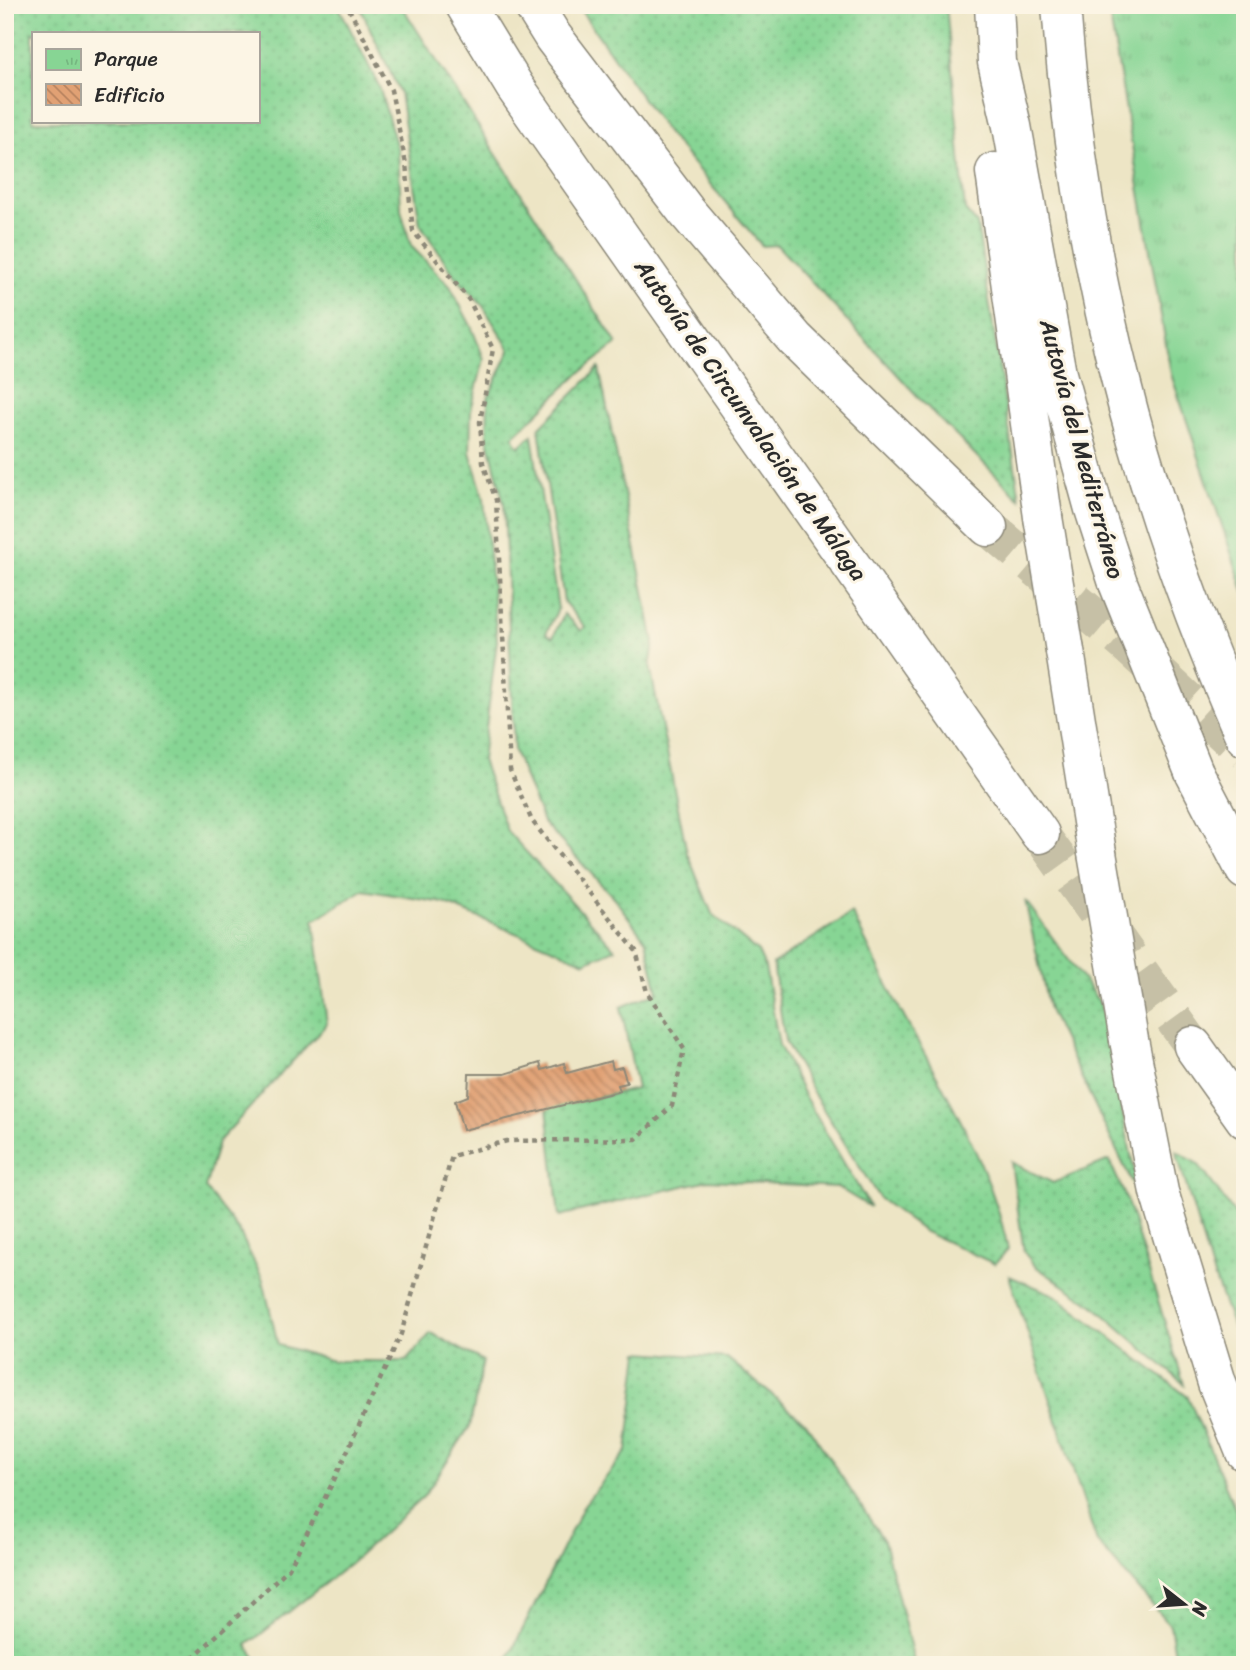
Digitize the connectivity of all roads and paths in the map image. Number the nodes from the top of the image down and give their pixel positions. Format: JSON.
{"nodes":[{"id":1,"x":347,"y":5,"type":"edge"},
{"id":2,"x":465,"y":5,"type":"edge"},
{"id":3,"x":533,"y":5,"type":"edge"},
{"id":4,"x":994,"y":5,"type":"edge"},
{"id":5,"x":1061,"y":5,"type":"edge"},
{"id":6,"x":997,"y":62,"type":"junction"},
{"id":7,"x":988,"y":527,"type":"tunnel mouth"},
{"id":8,"x":1245,"y":737,"type":"edge"},
{"id":9,"x":1040,"y":834,"type":"tunnel mouth"},
{"id":10,"x":1245,"y":870,"type":"edge"},
{"id":11,"x":1193,"y":1046,"type":"tunnel mouth"},
{"id":12,"x":1245,"y":1119,"type":"edge"},
{"id":13,"x":1245,"y":1452,"type":"edge"},
{"id":14,"x":185,"y":1665,"type":"edge"}],
"edges":[{"from":1,"to":14,"type":"path"},
{"from":2,"to":9,"type":"highway","name":"Autovía de Circunvalación de Málaga"},
{"from":3,"to":7,"type":"highway"},
{"from":4,"to":6,"type":"highway","name":"Autovía del Mediterráneo"},
{"from":5,"to":8,"type":"highway"},
{"from":6,"to":10,"type":"highway","name":"Autovía del Mediterráneo","bridge":true},
{"from":6,"to":13,"type":"highway","bridge":true},
{"from":11,"to":12,"type":"highway"}]}
